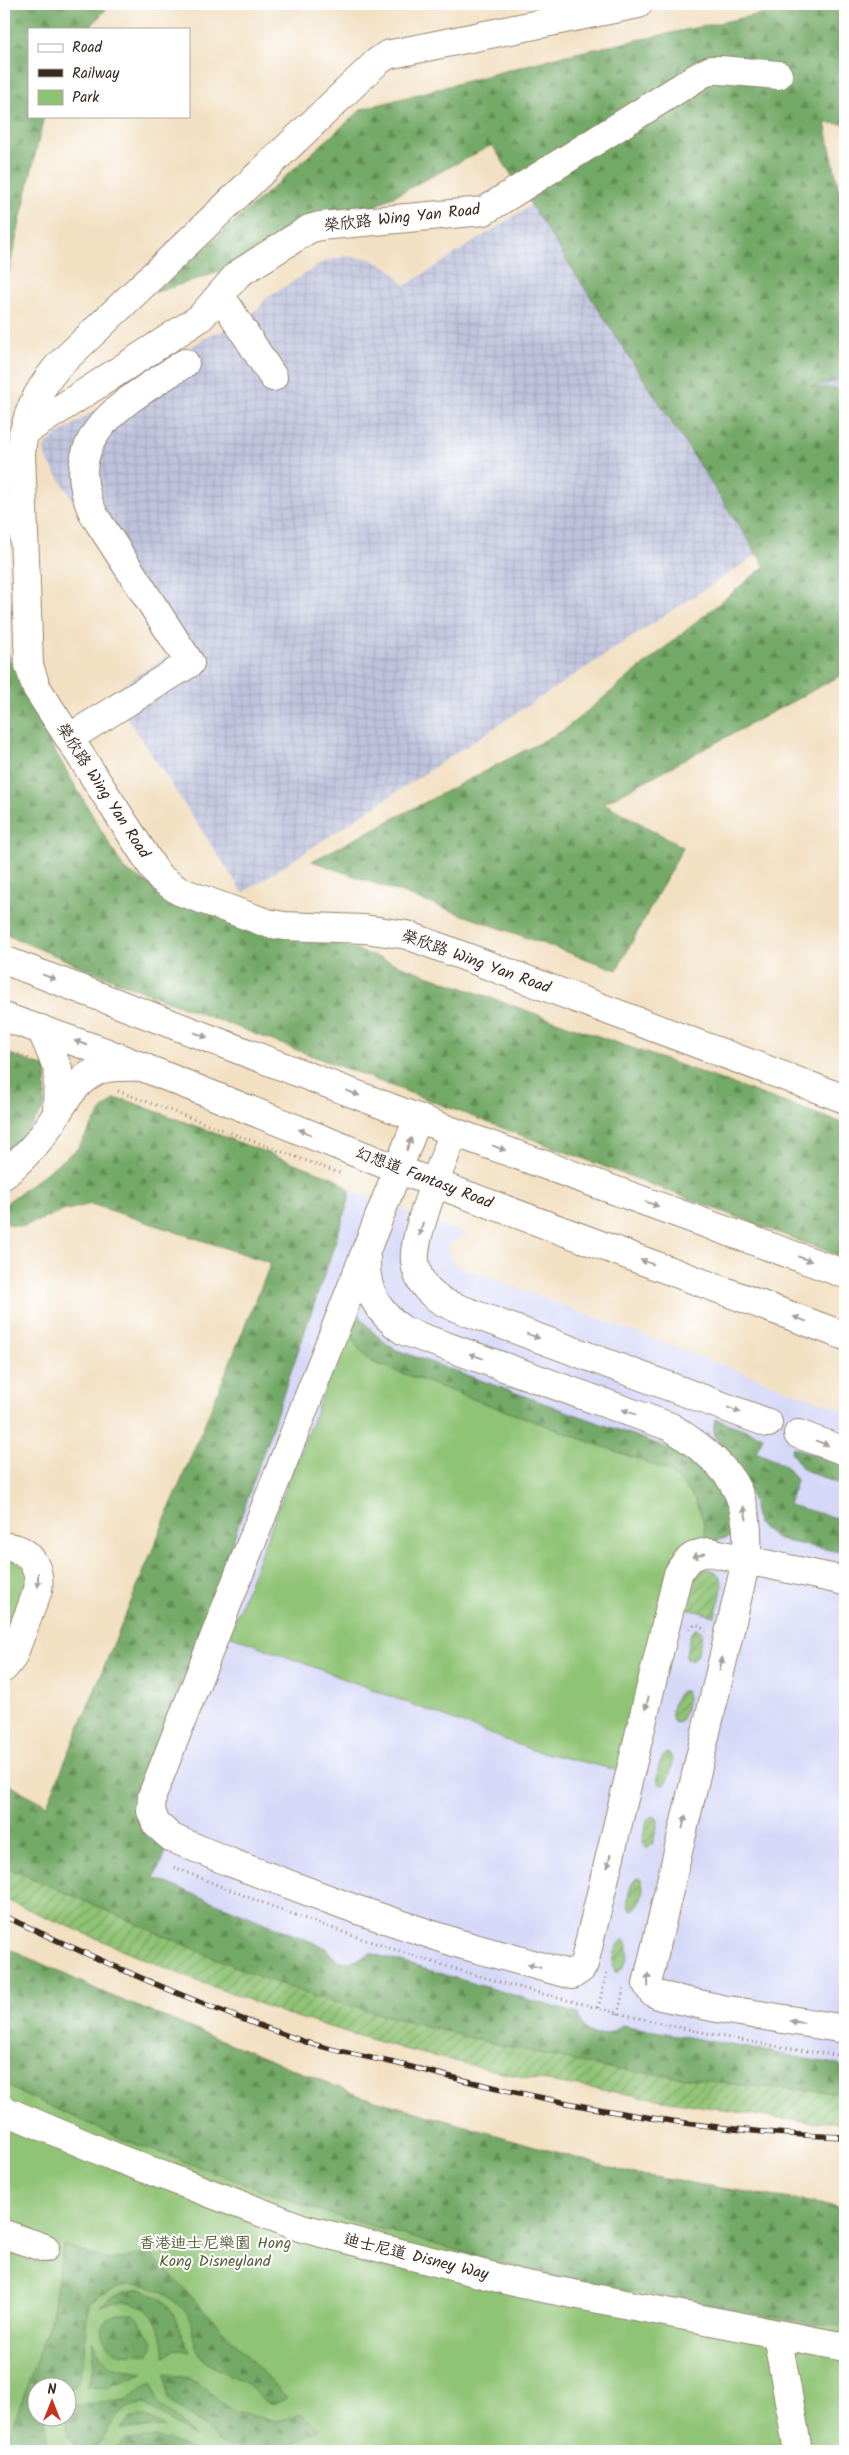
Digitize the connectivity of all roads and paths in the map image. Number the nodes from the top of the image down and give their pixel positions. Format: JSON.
{"nodes":[{"id":1,"x":638,"y":4,"type":"edge"},
{"id":2,"x":778,"y":75,"type":"dead end"},
{"id":3,"x":221,"y":296,"type":"junction"},
{"id":4,"x":185,"y":363,"type":"dead end"},
{"id":5,"x":273,"y":377,"type":"dead end"},
{"id":6,"x":23,"y":433,"type":"junction"},
{"id":7,"x":69,"y":738,"type":"junction"},
{"id":8,"x":4,"y":960,"type":"edge"},
{"id":9,"x":4,"y":1017,"type":"edge"},
{"id":10,"x":41,"y":1029,"type":"junction"},
{"id":11,"x":143,"y":1067,"type":"junction"},
{"id":12,"x":845,"y":1099,"type":"edge"},
{"id":13,"x":57,"y":1113,"type":"junction"},
{"id":14,"x":418,"y":1118,"type":"junction"},
{"id":15,"x":454,"y":1132,"type":"junction"},
{"id":16,"x":399,"y":1170,"type":"junction"},
{"id":17,"x":4,"y":1174,"type":"edge"},
{"id":18,"x":435,"y":1183,"type":"junction"},
{"id":19,"x":366,"y":1257,"type":"junction"},
{"id":20,"x":845,"y":1274,"type":"edge"},
{"id":21,"x":845,"y":1336,"type":"edge"},
{"id":22,"x":705,"y":1400,"type":"junction"},
{"id":23,"x":768,"y":1423,"type":"dead end"},
{"id":24,"x":798,"y":1434,"type":"dead end"},
{"id":25,"x":687,"y":1437,"type":"junction"},
{"id":26,"x":845,"y":1451,"type":"edge"},
{"id":27,"x":9,"y":1547,"type":"edge"},
{"id":28,"x":746,"y":1561,"type":"junction"},
{"id":29,"x":845,"y":1581,"type":"edge"},
{"id":30,"x":687,"y":1631,"type":"dead end"},
{"id":31,"x":706,"y":1636,"type":"dead end"},
{"id":32,"x":4,"y":1668,"type":"edge"},
{"id":33,"x":608,"y":1970,"type":"dead end"},
{"id":34,"x":624,"y":1984,"type":"dead end"},
{"id":35,"x":598,"y":2008,"type":"dead end"},
{"id":36,"x":618,"y":2014,"type":"dead end"},
{"id":37,"x":845,"y":2029,"type":"edge"},
{"id":38,"x":4,"y":2110,"type":"edge"},
{"id":39,"x":4,"y":2234,"type":"edge"},
{"id":40,"x":45,"y":2248,"type":"dead end"},
{"id":41,"x":777,"y":2334,"type":"junction"},
{"id":42,"x":845,"y":2347,"type":"edge"},
{"id":43,"x":798,"y":2451,"type":"edge"}],
"edges":[{"from":1,"to":6,"type":"street","name":"榮欣路 Wing Yan Road"},
{"from":2,"to":3,"type":"street","name":"榮欣路 Wing Yan Road"},
{"from":3,"to":5,"type":"street"},
{"from":3,"to":6,"type":"street","name":"榮欣路 Wing Yan Road"},
{"from":4,"to":7,"type":"street"},
{"from":6,"to":7,"type":"street","name":"榮欣路 Wing Yan Road"},
{"from":7,"to":12,"type":"street","name":"榮欣路 Wing Yan Road"},
{"from":8,"to":14,"type":"street","one_way":true},
{"from":9,"to":10,"type":"street","name":"幻想道 Fantasy Road"},
{"from":11,"to":10,"type":"street","name":"幻想道 Fantasy Road","one_way":true},
{"from":10,"to":13,"type":"street"},
{"from":11,"to":13,"type":"street"},
{"from":16,"to":11,"type":"street","name":"幻想道 Fantasy Road","one_way":true},
{"from":13,"to":17,"type":"street"},
{"from":14,"to":15,"type":"street"},
{"from":16,"to":14,"type":"street","one_way":true},
{"from":15,"to":18,"type":"street"},
{"from":15,"to":20,"type":"street","one_way":true},
{"from":16,"to":18,"type":"street","name":"幻想道 Fantasy Road"},
{"from":16,"to":19,"type":"street"},
{"from":21,"to":18,"type":"street","name":"幻想道 Fantasy Road","one_way":true},
{"from":18,"to":22,"type":"street","one_way":true},
{"from":25,"to":19,"type":"street","one_way":true},
{"from":28,"to":19,"type":"street","one_way":true},
{"from":22,"to":23,"type":"street","one_way":true},
{"from":22,"to":25,"type":"street"},
{"from":24,"to":26,"type":"street","one_way":true},
{"from":28,"to":25,"type":"street","one_way":true},
{"from":27,"to":32,"type":"street","one_way":true},
{"from":28,"to":29,"type":"street"},
{"from":37,"to":28,"type":"street","one_way":true},
{"from":30,"to":31,"type":"path"},
{"from":33,"to":35,"type":"path"},
{"from":34,"to":36,"type":"path"},
{"from":38,"to":41,"type":"street","name":"迪士尼道 Disney Way"},
{"from":39,"to":40,"type":"street"},
{"from":41,"to":42,"type":"street","name":"迪士尼道 Disney Way"},
{"from":41,"to":43,"type":"street"}]}
